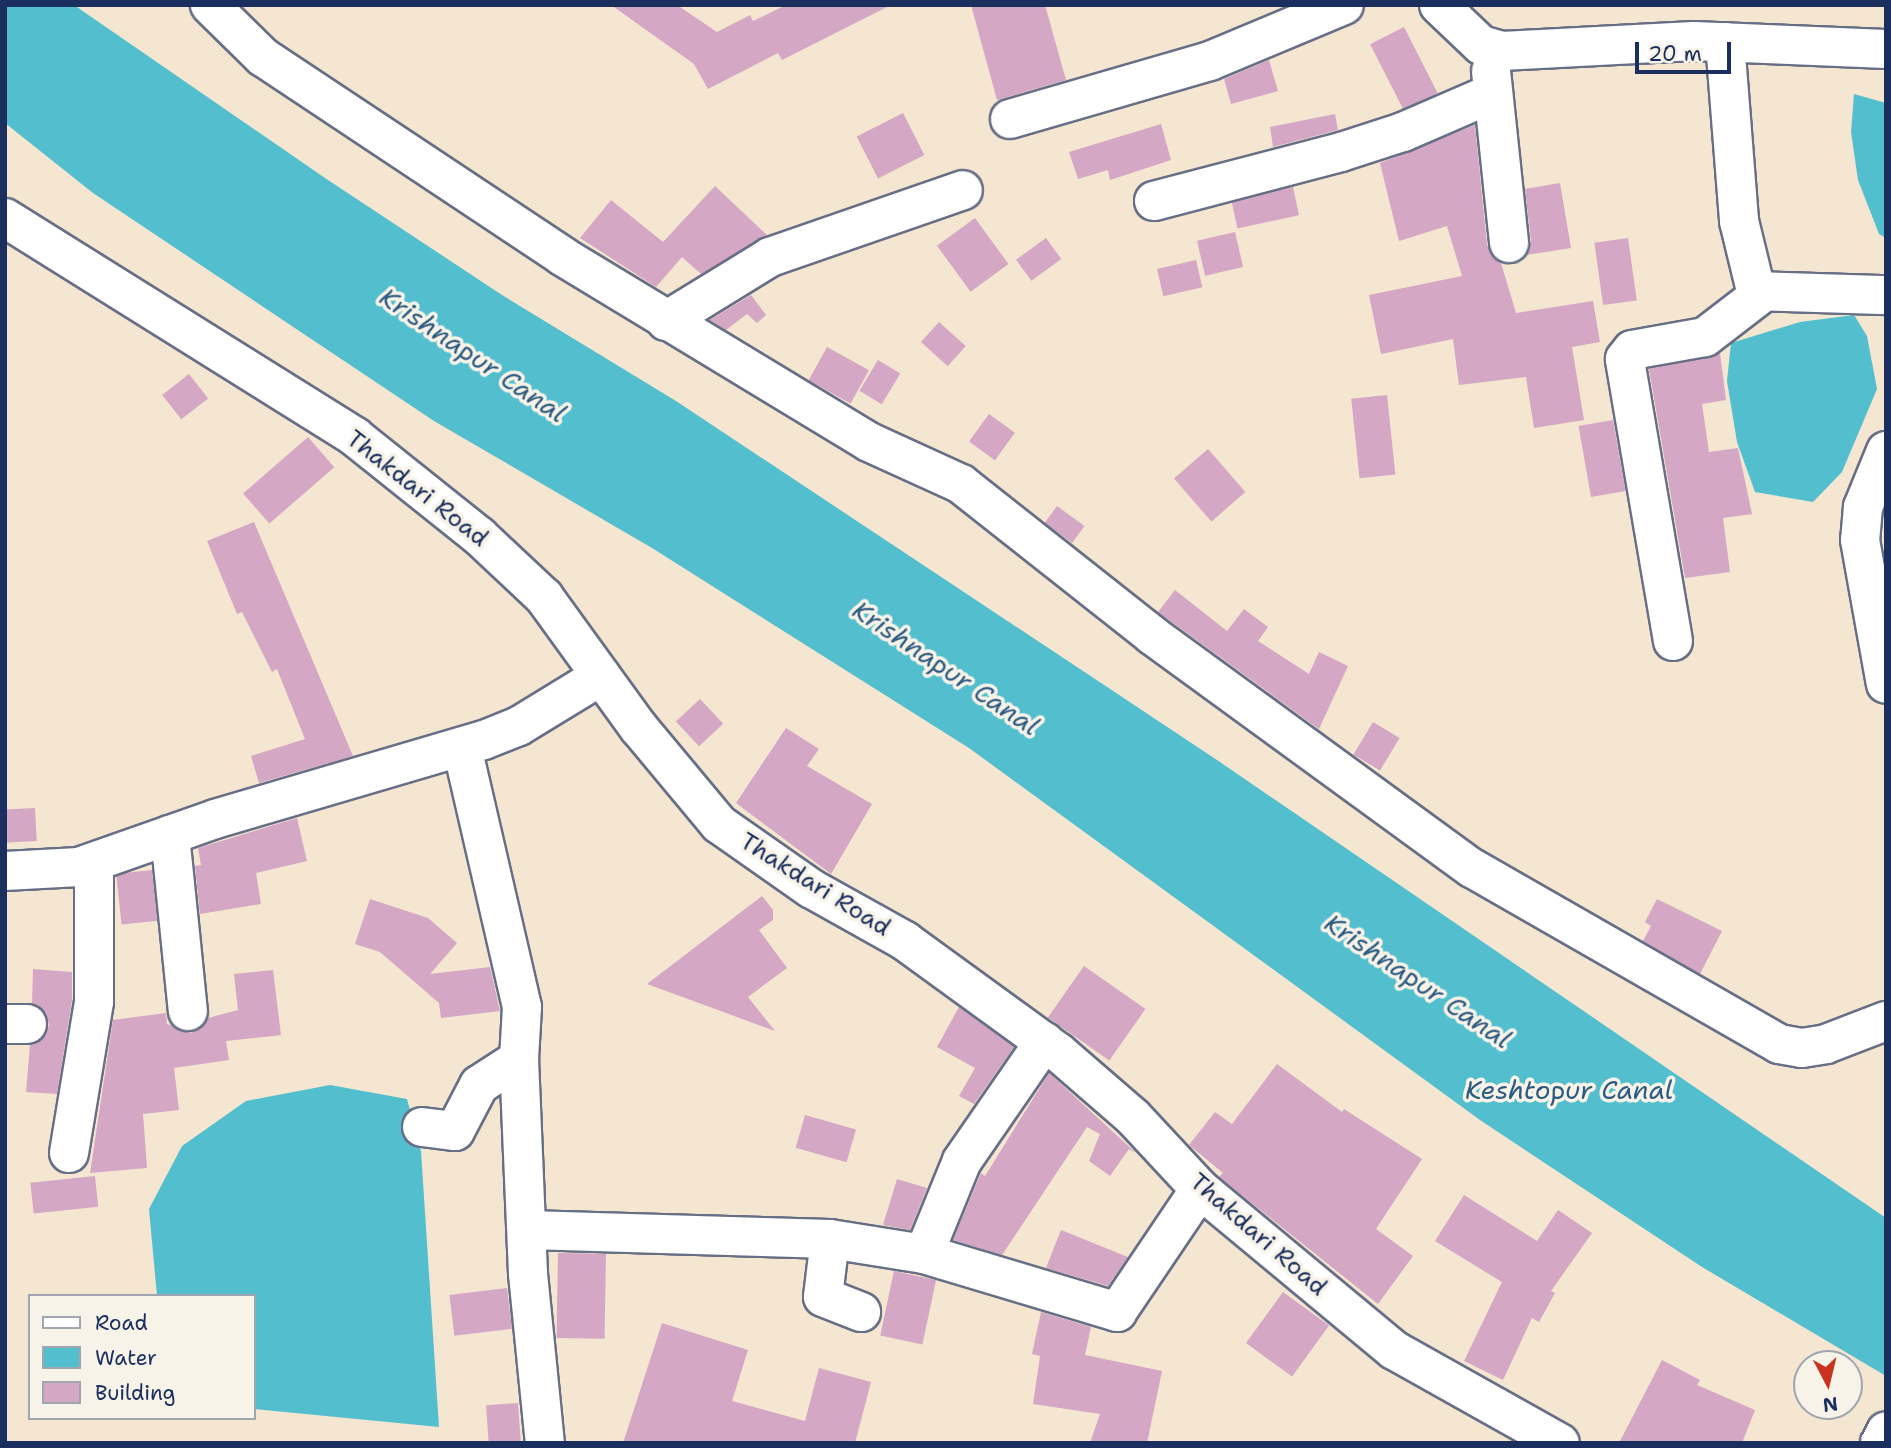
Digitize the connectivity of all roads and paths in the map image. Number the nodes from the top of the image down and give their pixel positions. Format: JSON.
{"nodes":[{"id":1,"x":209,"y":5,"type":"edge"},
{"id":2,"x":1345,"y":5,"type":"edge"},
{"id":3,"x":1439,"y":5,"type":"edge"},
{"id":4,"x":1724,"y":42,"type":"junction"},
{"id":5,"x":1488,"y":48,"type":"junction"},
{"id":6,"x":1886,"y":49,"type":"edge"},
{"id":7,"x":1493,"y":93,"type":"junction"},
{"id":8,"x":1010,"y":119,"type":"dead end"},
{"id":9,"x":963,"y":190,"type":"dead end"},
{"id":10,"x":1154,"y":201,"type":"dead end"},
{"id":11,"x":9,"y":226,"type":"edge"},
{"id":12,"x":1509,"y":243,"type":"dead end"},
{"id":13,"x":1765,"y":291,"type":"junction"},
{"id":14,"x":1886,"y":295,"type":"edge"},
{"id":15,"x":666,"y":321,"type":"junction"},
{"id":16,"x":1886,"y":451,"type":"edge"},
{"id":17,"x":1673,"y":641,"type":"dead end"},
{"id":18,"x":601,"y":676,"type":"junction"},
{"id":19,"x":1886,"y":684,"type":"edge"},
{"id":20,"x":462,"y":747,"type":"junction"},
{"id":21,"x":170,"y":835,"type":"junction"},
{"id":22,"x":94,"y":862,"type":"junction"},
{"id":23,"x":5,"y":872,"type":"edge"},
{"id":24,"x":188,"y":1011,"type":"dead end"},
{"id":25,"x":1886,"y":1021,"type":"edge"},
{"id":26,"x":1044,"y":1042,"type":"junction"},
{"id":27,"x":519,"y":1059,"type":"junction"},
{"id":28,"x":422,"y":1127,"type":"dead end"},
{"id":29,"x":69,"y":1153,"type":"dead end"},
{"id":30,"x":1200,"y":1189,"type":"junction"},
{"id":31,"x":528,"y":1230,"type":"junction"},
{"id":32,"x":830,"y":1240,"type":"junction"},
{"id":33,"x":924,"y":1254,"type":"junction"},
{"id":34,"x":861,"y":1312,"type":"dead end"},
{"id":35,"x":1886,"y":1432,"type":"edge"},
{"id":36,"x":545,"y":1443,"type":"edge"},
{"id":37,"x":1560,"y":1443,"type":"edge"},
{"id":38,"x":1880,"y":1443,"type":"edge"}],
"edges":[{"from":1,"to":15,"type":"street"},
{"from":2,"to":8,"type":"street"},
{"from":3,"to":5,"type":"street"},
{"from":4,"to":5,"type":"street"},
{"from":4,"to":6,"type":"street"},
{"from":4,"to":13,"type":"street"},
{"from":5,"to":7,"type":"street"},
{"from":7,"to":10,"type":"street"},
{"from":7,"to":12,"type":"street"},
{"from":9,"to":15,"type":"street"},
{"from":11,"to":18,"type":"street","name":"Thakdari Road"},
{"from":13,"to":14,"type":"street"},
{"from":13,"to":17,"type":"street"},
{"from":15,"to":25,"type":"street"},
{"from":16,"to":19,"type":"street"},
{"from":18,"to":20,"type":"street"},
{"from":18,"to":26,"type":"street","name":"Thakdari Road"},
{"from":20,"to":21,"type":"street"},
{"from":20,"to":27,"type":"street"},
{"from":21,"to":22,"type":"street"},
{"from":21,"to":24,"type":"street"},
{"from":22,"to":23,"type":"street"},
{"from":22,"to":29,"type":"street"},
{"from":26,"to":30,"type":"street","name":"Thakdari Road"},
{"from":26,"to":33,"type":"street"},
{"from":27,"to":28,"type":"street"},
{"from":27,"to":31,"type":"street"},
{"from":30,"to":33,"type":"street"},
{"from":30,"to":37,"type":"street","name":"Thakdari Road"},
{"from":31,"to":32,"type":"street"},
{"from":31,"to":36,"type":"street"},
{"from":32,"to":33,"type":"street"},
{"from":32,"to":34,"type":"street"},
{"from":35,"to":38,"type":"street"}]}
